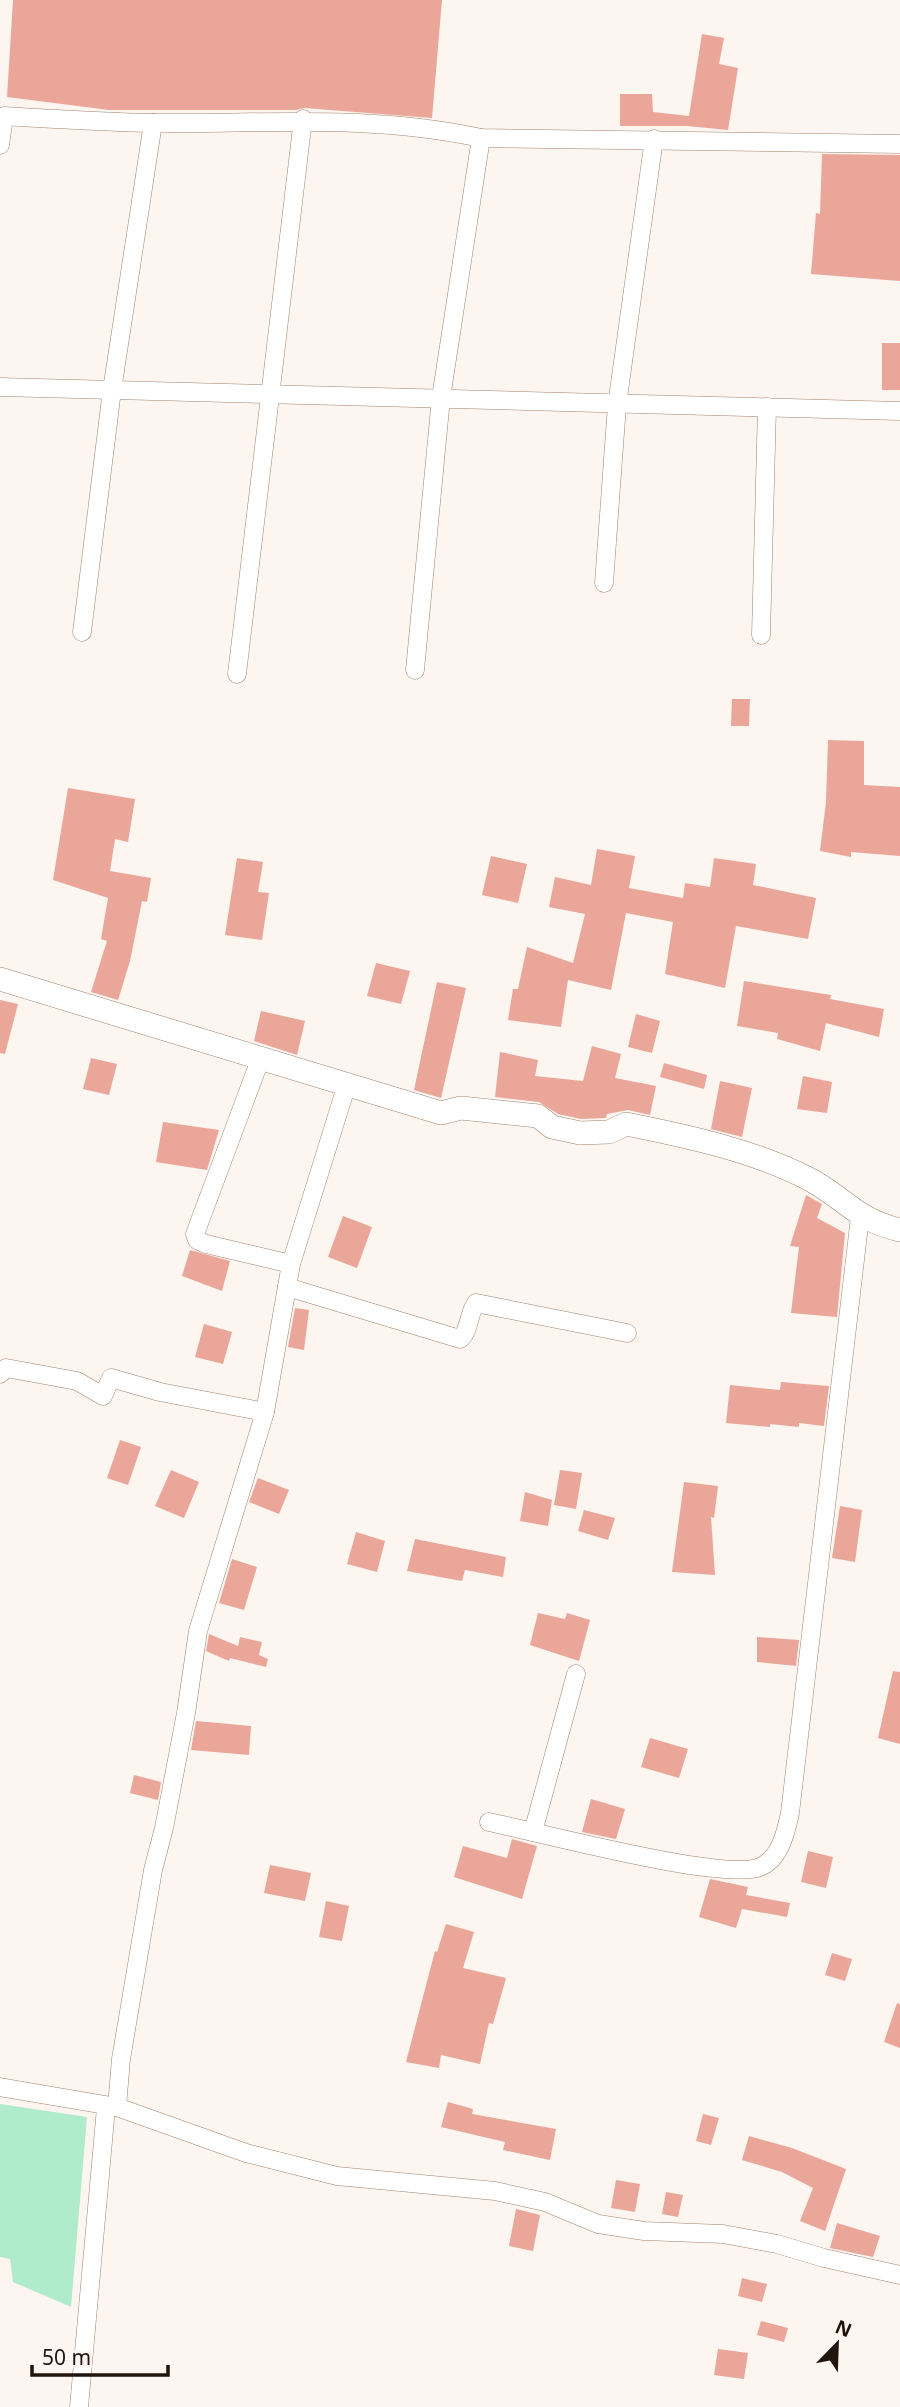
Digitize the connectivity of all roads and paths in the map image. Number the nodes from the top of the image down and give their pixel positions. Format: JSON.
{"nodes":[{"id":1,"x":303,"y":119,"type":"junction"},
{"id":2,"x":153,"y":123,"type":"junction"},
{"id":3,"x":481,"y":138,"type":"junction"},
{"id":4,"x":654,"y":139,"type":"junction"},
{"id":5,"x":900,"y":144,"type":"edge"},
{"id":6,"x":0,"y":145,"type":"edge"},
{"id":7,"x":0,"y":387,"type":"edge"},
{"id":8,"x":112,"y":390,"type":"junction"},
{"id":9,"x":271,"y":394,"type":"junction"},
{"id":10,"x":441,"y":398,"type":"junction"},
{"id":11,"x":617,"y":405,"type":"junction"},
{"id":12,"x":768,"y":407,"type":"junction"},
{"id":13,"x":900,"y":411,"type":"edge"},
{"id":14,"x":604,"y":583,"type":"dead end"},
{"id":15,"x":82,"y":632,"type":"dead end"},
{"id":16,"x":761,"y":635,"type":"dead end"},
{"id":17,"x":415,"y":670,"type":"dead end"},
{"id":18,"x":237,"y":674,"type":"dead end"},
{"id":19,"x":0,"y":979,"type":"edge"},
{"id":20,"x":260,"y":1060,"type":"junction"},
{"id":21,"x":347,"y":1084,"type":"junction"},
{"id":22,"x":860,"y":1217,"type":"junction"},
{"id":23,"x":900,"y":1230,"type":"edge"},
{"id":24,"x":291,"y":1264,"type":"junction"},
{"id":25,"x":287,"y":1287,"type":"junction"},
{"id":26,"x":627,"y":1332,"type":"dead end"},
{"id":27,"x":0,"y":1374,"type":"edge"},
{"id":28,"x":265,"y":1412,"type":"junction"},
{"id":29,"x":576,"y":1674,"type":"dead end"},
{"id":30,"x":489,"y":1822,"type":"dead end"},
{"id":31,"x":533,"y":1832,"type":"junction"},
{"id":32,"x":0,"y":2087,"type":"edge"},
{"id":33,"x":112,"y":2107,"type":"junction"},
{"id":34,"x":900,"y":2275,"type":"edge"},
{"id":35,"x":79,"y":2407,"type":"edge"}],
"edges":[{"from":1,"to":2,"type":"street"},
{"from":1,"to":3,"type":"street"},
{"from":1,"to":9,"type":"street"},
{"from":2,"to":6,"type":"street"},
{"from":2,"to":8,"type":"street"},
{"from":3,"to":4,"type":"street"},
{"from":3,"to":10,"type":"street"},
{"from":4,"to":5,"type":"street"},
{"from":4,"to":11,"type":"street"},
{"from":7,"to":8,"type":"street"},
{"from":8,"to":9,"type":"street"},
{"from":8,"to":15,"type":"street"},
{"from":9,"to":10,"type":"street"},
{"from":9,"to":18,"type":"street"},
{"from":10,"to":11,"type":"street"},
{"from":10,"to":17,"type":"street"},
{"from":11,"to":12,"type":"street"},
{"from":11,"to":14,"type":"street"},
{"from":12,"to":13,"type":"street"},
{"from":12,"to":16,"type":"street"},
{"from":19,"to":20,"type":"street"},
{"from":20,"to":21,"type":"street"},
{"from":20,"to":24,"type":"street"},
{"from":21,"to":22,"type":"street"},
{"from":21,"to":24,"type":"street"},
{"from":22,"to":23,"type":"street"},
{"from":22,"to":31,"type":"street"},
{"from":24,"to":25,"type":"street"},
{"from":25,"to":26,"type":"street"},
{"from":25,"to":28,"type":"street"},
{"from":27,"to":28,"type":"street"},
{"from":28,"to":33,"type":"street"},
{"from":29,"to":31,"type":"street"},
{"from":30,"to":31,"type":"street"},
{"from":32,"to":33,"type":"street"},
{"from":33,"to":34,"type":"street"},
{"from":33,"to":35,"type":"street"}]}
